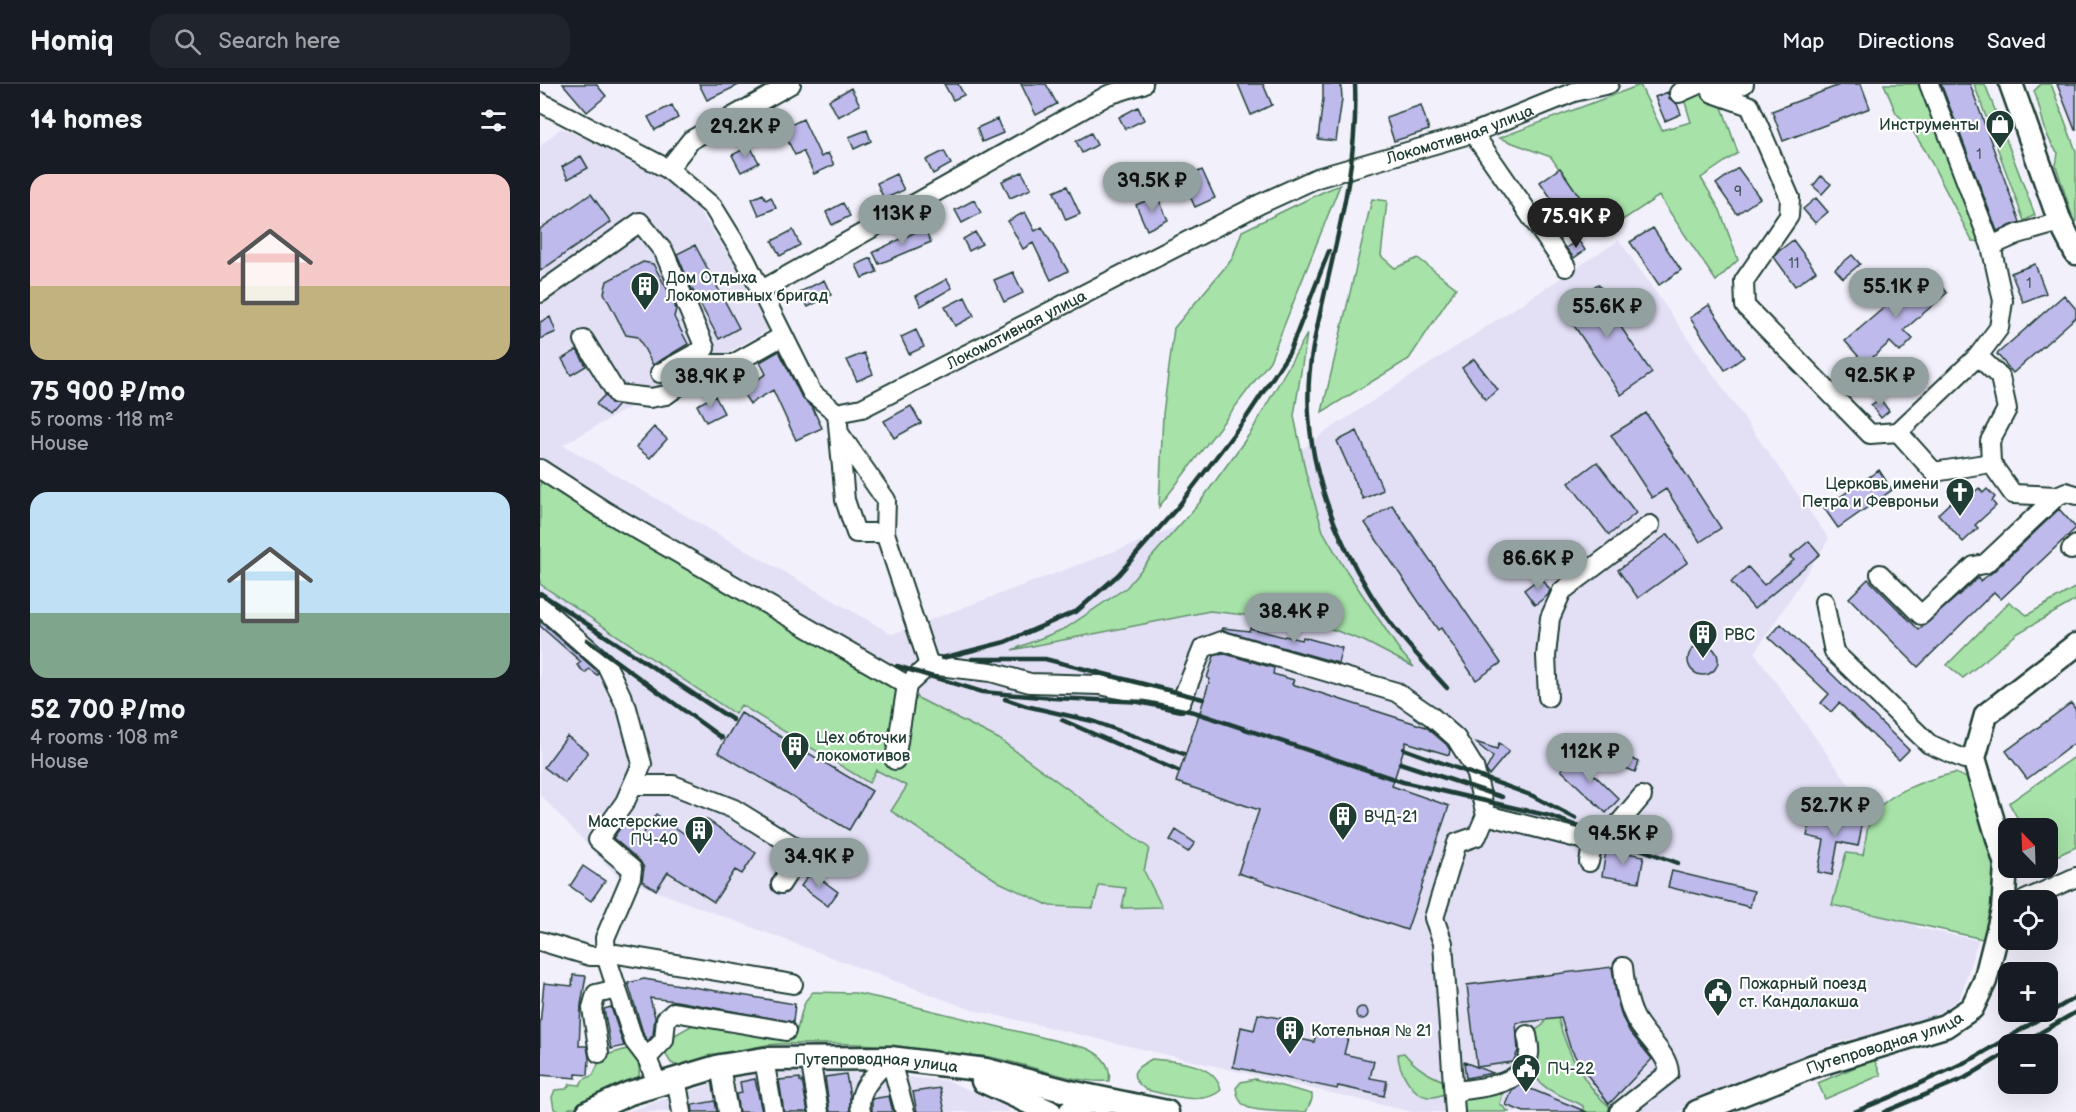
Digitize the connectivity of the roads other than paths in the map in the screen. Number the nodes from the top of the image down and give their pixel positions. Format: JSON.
{"nodes":[{"id":1,"x":791,"y":84,"type":"edge"},
{"id":2,"x":1143,"y":84,"type":"edge"},
{"id":3,"x":1609,"y":84,"type":"edge"},
{"id":4,"x":1744,"y":84,"type":"edge"},
{"id":5,"x":1929,"y":84,"type":"edge"},
{"id":6,"x":2011,"y":84,"type":"edge"},
{"id":7,"x":1706,"y":87,"type":"edge"},
{"id":8,"x":1679,"y":93,"type":"dead end"},
{"id":9,"x":540,"y":102,"type":"edge"},
{"id":10,"x":1473,"y":133,"type":"junction"},
{"id":11,"x":668,"y":169,"type":"junction"},
{"id":12,"x":2060,"y":222,"type":"junction"},
{"id":13,"x":1991,"y":246,"type":"junction"},
{"id":14,"x":2076,"y":254,"type":"edge"},
{"id":15,"x":1566,"y":267,"type":"dead end"},
{"id":16,"x":760,"y":291,"type":"junction"},
{"id":17,"x":540,"y":293,"type":"edge"},
{"id":18,"x":783,"y":336,"type":"junction"},
{"id":19,"x":584,"y":340,"type":"dead end"},
{"id":20,"x":1978,"y":356,"type":"junction"},
{"id":21,"x":660,"y":373,"type":"dead end"},
{"id":22,"x":837,"y":413,"type":"junction"},
{"id":23,"x":1898,"y":432,"type":"junction"},
{"id":24,"x":839,"y":433,"type":"junction"},
{"id":25,"x":1991,"y":463,"type":"junction"},
{"id":26,"x":540,"y":469,"type":"edge"},
{"id":27,"x":2076,"y":495,"type":"edge"},
{"id":28,"x":2057,"y":496,"type":"junction"},
{"id":29,"x":1650,"y":525,"type":"dead end"},
{"id":30,"x":885,"y":533,"type":"junction"},
{"id":31,"x":1880,"y":574,"type":"dead end"},
{"id":32,"x":1824,"y":602,"type":"dead end"},
{"id":33,"x":540,"y":606,"type":"edge"},
{"id":34,"x":2076,"y":645,"type":"edge"},
{"id":35,"x":929,"y":665,"type":"junction"},
{"id":36,"x":907,"y":685,"type":"junction"},
{"id":37,"x":1548,"y":697,"type":"dead end"},
{"id":38,"x":1964,"y":759,"type":"dead end"},
{"id":39,"x":895,"y":760,"type":"dead end"},
{"id":40,"x":633,"y":785,"type":"junction"},
{"id":41,"x":1642,"y":796,"type":"dead end"},
{"id":42,"x":1486,"y":815,"type":"junction"},
{"id":43,"x":1593,"y":842,"type":"junction"},
{"id":44,"x":1589,"y":862,"type":"dead end"},
{"id":45,"x":2076,"y":878,"type":"edge"},
{"id":46,"x":781,"y":884,"type":"dead end"},
{"id":47,"x":2006,"y":890,"type":"edge"},
{"id":48,"x":2048,"y":890,"type":"edge"},
{"id":49,"x":1998,"y":936,"type":"edge"},
{"id":50,"x":540,"y":941,"type":"edge"},
{"id":51,"x":606,"y":956,"type":"junction"},
{"id":52,"x":1623,"y":967,"type":"dead end"},
{"id":53,"x":793,"y":984,"type":"dead end"},
{"id":54,"x":617,"y":989,"type":"junction"},
{"id":55,"x":786,"y":1031,"type":"dead end"},
{"id":56,"x":1527,"y":1035,"type":"dead end"},
{"id":57,"x":599,"y":1053,"type":"dead end"},
{"id":58,"x":647,"y":1058,"type":"junction"},
{"id":59,"x":810,"y":1058,"type":"junction"},
{"id":60,"x":890,"y":1058,"type":"junction"},
{"id":61,"x":764,"y":1059,"type":"junction"},
{"id":62,"x":720,"y":1066,"type":"junction"},
{"id":63,"x":949,"y":1066,"type":"junction"},
{"id":64,"x":667,"y":1081,"type":"junction"},
{"id":65,"x":1455,"y":1091,"type":"junction"},
{"id":66,"x":1081,"y":1104,"type":"edge"},
{"id":67,"x":1041,"y":1109,"type":"edge"},
{"id":68,"x":594,"y":1110,"type":"edge"},
{"id":69,"x":682,"y":1112,"type":"edge"},
{"id":70,"x":728,"y":1112,"type":"edge"},
{"id":71,"x":773,"y":1112,"type":"edge"},
{"id":72,"x":819,"y":1112,"type":"edge"},
{"id":73,"x":861,"y":1112,"type":"edge"},
{"id":74,"x":905,"y":1112,"type":"edge"},
{"id":75,"x":1167,"y":1112,"type":"edge"},
{"id":76,"x":1455,"y":1112,"type":"edge"},
{"id":77,"x":1619,"y":1112,"type":"edge"},
{"id":78,"x":1697,"y":1112,"type":"edge"}],
"edges":[{"from":1,"to":11,"type":"street"},
{"from":2,"to":16,"type":"street"},
{"from":3,"to":10,"type":"street","name":"Локомотивная улица"},
{"from":4,"to":7,"type":"street"},
{"from":5,"to":13,"type":"street"},
{"from":6,"to":12,"type":"main road"},
{"from":7,"to":8,"type":"street"},
{"from":7,"to":23,"type":"street"},
{"from":9,"to":11,"type":"street"},
{"from":10,"to":15,"type":"street"},
{"from":10,"to":22,"type":"street","name":"Локомотивная улица"},
{"from":11,"to":16,"type":"street"},
{"from":12,"to":13,"type":"street"},
{"from":12,"to":14,"type":"main road"},
{"from":13,"to":20,"type":"street"},
{"from":16,"to":18,"type":"street"},
{"from":17,"to":21,"type":"street"},
{"from":18,"to":19,"type":"street"},
{"from":18,"to":22,"type":"street"},
{"from":20,"to":23,"type":"street"},
{"from":20,"to":25,"type":"street"},
{"from":22,"to":24,"type":"street"},
{"from":23,"to":25,"type":"street"},
{"from":24,"to":30,"type":"street"},
{"from":24,"to":30,"type":"street"},
{"from":25,"to":28,"type":"street"},
{"from":26,"to":36,"type":"street"},
{"from":27,"to":28,"type":"street"},
{"from":28,"to":31,"type":"street"},
{"from":29,"to":37,"type":"street"},
{"from":30,"to":35,"type":"street"},
{"from":32,"to":38,"type":"street"},
{"from":33,"to":40,"type":"street"},
{"from":34,"to":47,"type":"main road","name":"Путепроводная улица"},
{"from":35,"to":36,"type":"street"},
{"from":35,"to":42,"type":"street"},
{"from":36,"to":39,"type":"street"},
{"from":40,"to":46,"type":"street"},
{"from":40,"to":51,"type":"street"},
{"from":41,"to":43,"type":"street"},
{"from":42,"to":43,"type":"street"},
{"from":42,"to":65,"type":"street"},
{"from":43,"to":44,"type":"street"},
{"from":45,"to":48,"type":"street"},
{"from":49,"to":78,"type":"main road","name":"Путепроводная улица"},
{"from":50,"to":51,"type":"street"},
{"from":51,"to":53,"type":"street"},
{"from":51,"to":54,"type":"street"},
{"from":52,"to":77,"type":"street"},
{"from":54,"to":57,"type":"street"},
{"from":54,"to":58,"type":"street"},
{"from":55,"to":58,"type":"street"},
{"from":56,"to":65,"type":"street"},
{"from":58,"to":64,"type":"street"},
{"from":59,"to":60,"type":"main road","name":"Путепроводная улица"},
{"from":59,"to":61,"type":"main road","name":"Путепроводная улица"},
{"from":59,"to":72,"type":"street"},
{"from":60,"to":63,"type":"main road","name":"Путепроводная улица"},
{"from":60,"to":73,"type":"street"},
{"from":60,"to":74,"type":"street"},
{"from":61,"to":62,"type":"main road","name":"Путепроводная улица"},
{"from":61,"to":71,"type":"street"},
{"from":62,"to":64,"type":"main road","name":"Путепроводная улица"},
{"from":62,"to":70,"type":"street"},
{"from":63,"to":66,"type":"main road","name":"Путепроводная улица"},
{"from":63,"to":67,"type":"main road"},
{"from":64,"to":68,"type":"main road","name":"Путепроводная улица"},
{"from":64,"to":69,"type":"street"},
{"from":65,"to":76,"type":"street"},
{"from":66,"to":75,"type":"main road","name":"Путепроводная улица"}]}
